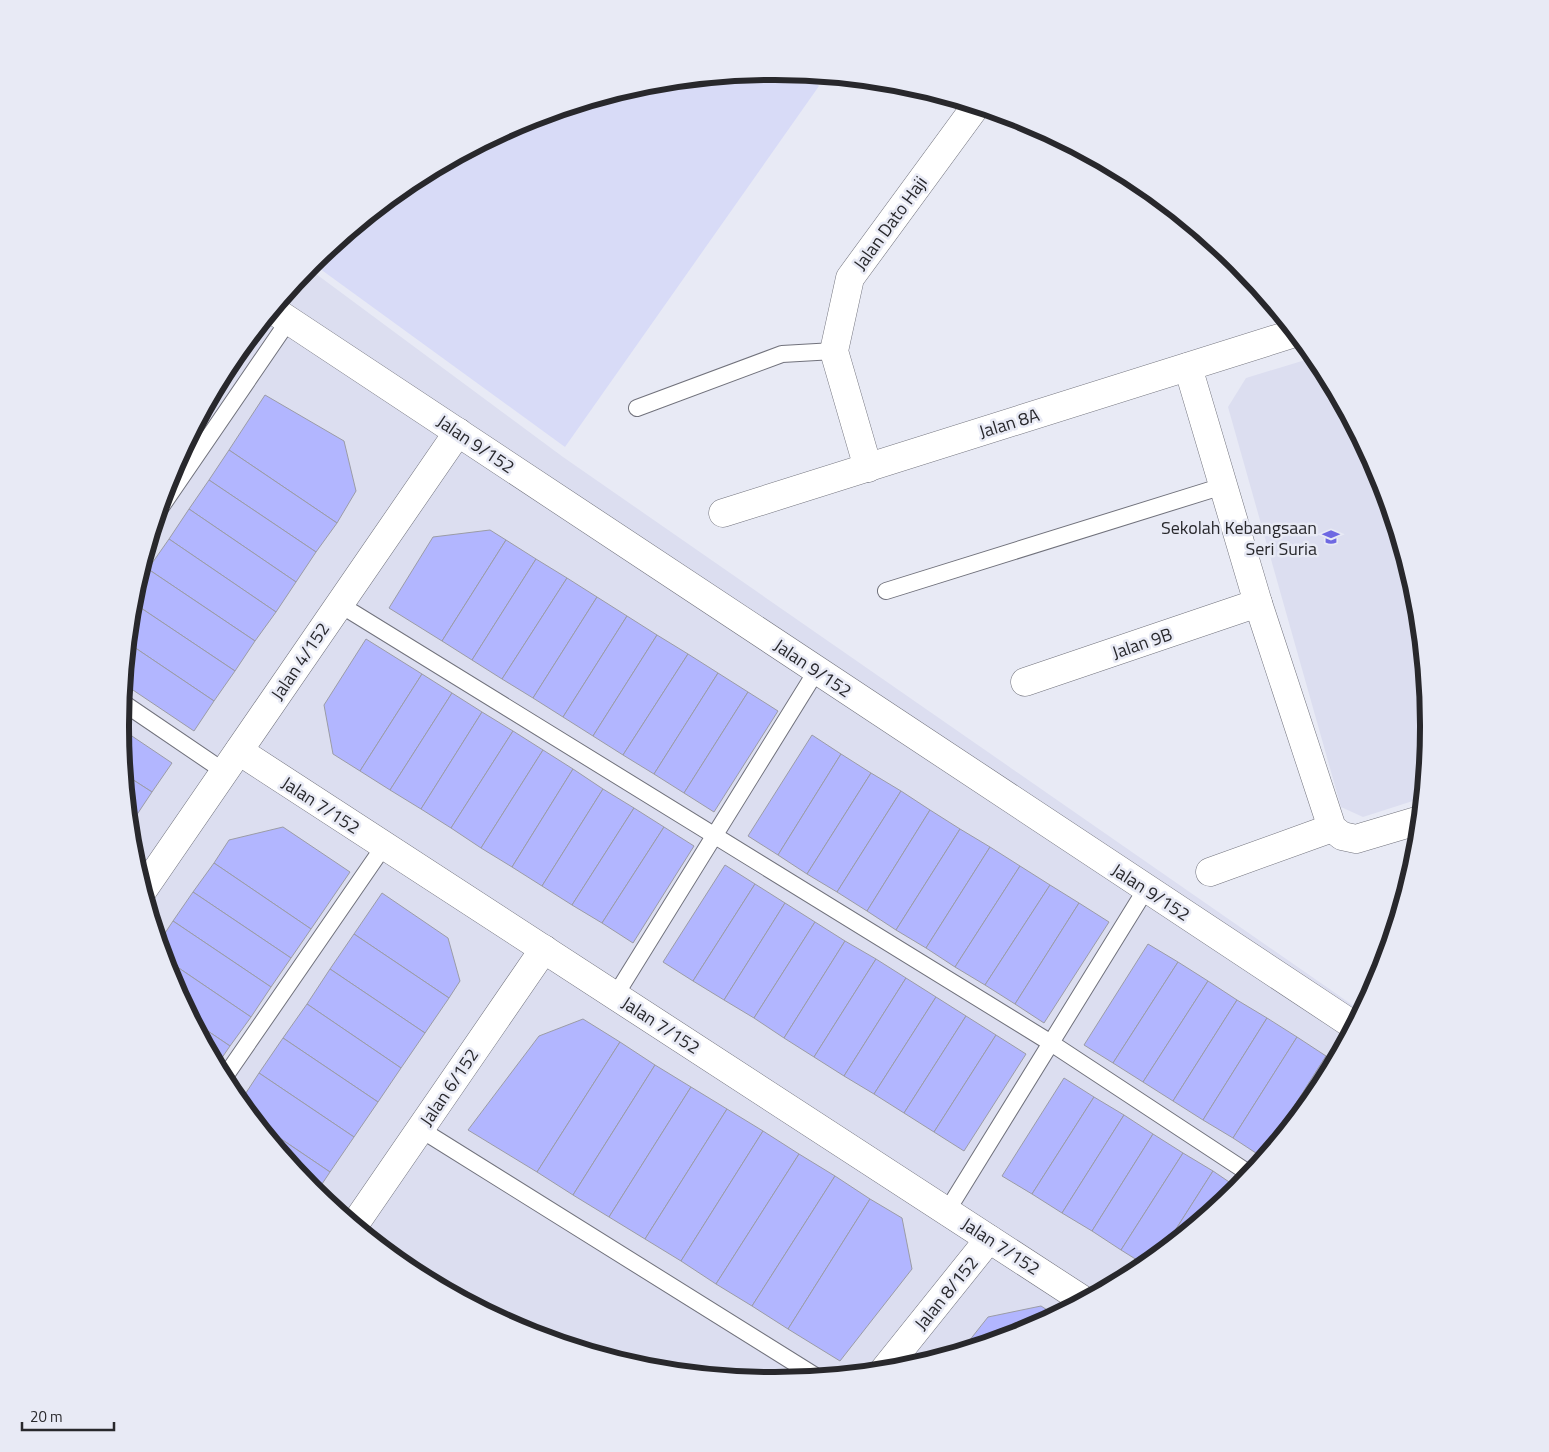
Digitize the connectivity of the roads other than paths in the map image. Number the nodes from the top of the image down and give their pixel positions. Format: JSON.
{"nodes":[{"id":1,"x":972,"y":111,"type":"edge"},
{"id":2,"x":281,"y":315,"type":"edge"},
{"id":3,"x":1289,"y":335,"type":"edge"},
{"id":4,"x":834,"y":351,"type":"junction"},
{"id":5,"x":1188,"y":367,"type":"junction"},
{"id":6,"x":637,"y":408,"type":"dead end"},
{"id":7,"x":458,"y":432,"type":"junction"},
{"id":8,"x":868,"y":468,"type":"junction"},
{"id":9,"x":177,"y":481,"type":"edge"},
{"id":10,"x":1223,"y":486,"type":"junction"},
{"id":11,"x":723,"y":514,"type":"dead end"},
{"id":12,"x":886,"y":591,"type":"dead end"},
{"id":13,"x":1258,"y":603,"type":"junction"},
{"id":14,"x":339,"y":604,"type":"junction"},
{"id":15,"x":817,"y":670,"type":"junction"},
{"id":16,"x":1026,"y":682,"type":"dead end"},
{"id":17,"x":129,"y":706,"type":"edge"},
{"id":18,"x":232,"y":762,"type":"junction"},
{"id":19,"x":1413,"y":821,"type":"edge"},
{"id":20,"x":1344,"y":834,"type":"junction"},
{"id":21,"x":715,"y":835,"type":"junction"},
{"id":22,"x":384,"y":846,"type":"junction"},
{"id":23,"x":1210,"y":872,"type":"dead end"},
{"id":24,"x":149,"y":883,"type":"edge"},
{"id":25,"x":1146,"y":889,"type":"junction"},
{"id":26,"x":544,"y":949,"type":"junction"},
{"id":27,"x":615,"y":996,"type":"junction"},
{"id":28,"x":1349,"y":1022,"type":"edge"},
{"id":29,"x":1051,"y":1042,"type":"junction"},
{"id":30,"x":229,"y":1071,"type":"edge"},
{"id":31,"x":420,"y":1129,"type":"junction"},
{"id":32,"x":1243,"y":1170,"type":"edge"},
{"id":33,"x":947,"y":1211,"type":"junction"},
{"id":34,"x":358,"y":1220,"type":"edge"},
{"id":35,"x":989,"y":1239,"type":"junction"},
{"id":36,"x":1077,"y":1296,"type":"edge"},
{"id":37,"x":891,"y":1361,"type":"edge"},
{"id":38,"x":808,"y":1371,"type":"edge"}],
"edges":[{"from":1,"to":4,"type":"street","name":"Jalan Dato Haji"},
{"from":2,"to":7,"type":"street","name":"Jalan 9/152"},
{"from":2,"to":9,"type":"lane"},
{"from":3,"to":5,"type":"street","name":"Jalan 8A"},
{"from":4,"to":6,"type":"lane"},
{"from":4,"to":8,"type":"street","name":"Jalan Dato Haji"},
{"from":5,"to":8,"type":"street","name":"Jalan 8A"},
{"from":5,"to":10,"type":"street"},
{"from":7,"to":14,"type":"street","name":"Jalan 4/152"},
{"from":7,"to":15,"type":"street","name":"Jalan 9/152"},
{"from":8,"to":11,"type":"street","name":"Jalan 8A"},
{"from":10,"to":12,"type":"lane"},
{"from":10,"to":13,"type":"street"},
{"from":13,"to":16,"type":"street","name":"Jalan 9B"},
{"from":13,"to":20,"type":"street"},
{"from":14,"to":18,"type":"street","name":"Jalan 4/152"},
{"from":14,"to":21,"type":"lane"},
{"from":15,"to":21,"type":"lane"},
{"from":15,"to":25,"type":"street","name":"Jalan 9/152"},
{"from":17,"to":18,"type":"lane"},
{"from":18,"to":22,"type":"street","name":"Jalan 7/152"},
{"from":18,"to":24,"type":"street","name":"Jalan 4/152"},
{"from":19,"to":20,"type":"street"},
{"from":20,"to":23,"type":"street"},
{"from":21,"to":27,"type":"lane"},
{"from":21,"to":29,"type":"lane"},
{"from":22,"to":26,"type":"street","name":"Jalan 7/152"},
{"from":22,"to":30,"type":"lane"},
{"from":25,"to":28,"type":"street","name":"Jalan 9/152"},
{"from":25,"to":29,"type":"lane"},
{"from":26,"to":27,"type":"street","name":"Jalan 7/152"},
{"from":26,"to":31,"type":"street","name":"Jalan 6/152"},
{"from":27,"to":33,"type":"street","name":"Jalan 7/152"},
{"from":29,"to":32,"type":"lane"},
{"from":29,"to":33,"type":"lane"},
{"from":31,"to":34,"type":"street","name":"Jalan 6/152"},
{"from":31,"to":38,"type":"lane"},
{"from":33,"to":35,"type":"street","name":"Jalan 7/152"},
{"from":35,"to":36,"type":"street","name":"Jalan 7/152"},
{"from":35,"to":37,"type":"street","name":"Jalan 8/152"}]}
